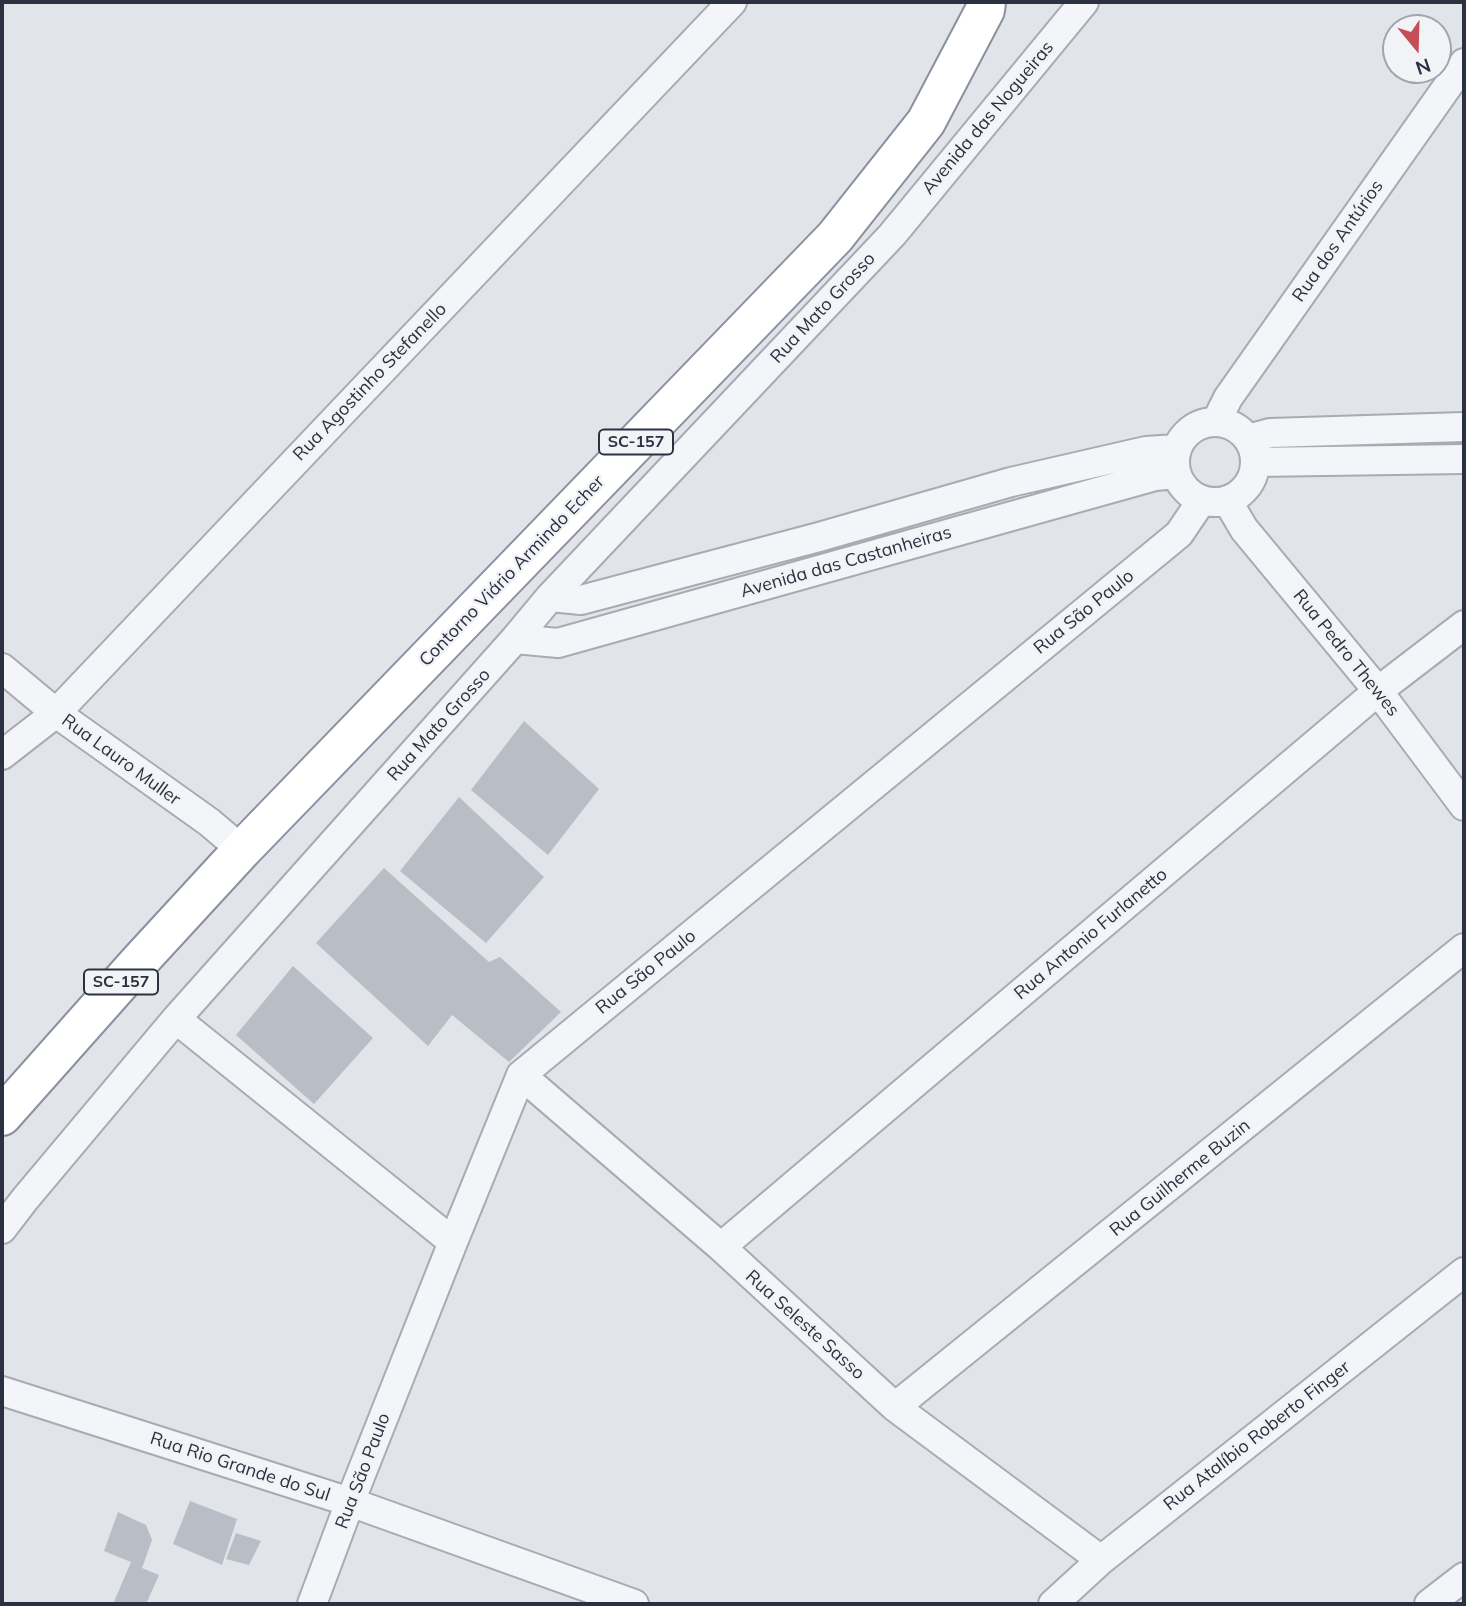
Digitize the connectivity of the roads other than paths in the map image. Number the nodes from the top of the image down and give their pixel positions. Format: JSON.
{"nodes":[{"id":1,"x":732,"y":2,"type":"edge"},
{"id":2,"x":986,"y":2,"type":"edge"},
{"id":3,"x":1084,"y":2,"type":"edge"},
{"id":4,"x":1464,"y":63,"type":"edge"},
{"id":5,"x":892,"y":235,"type":"joint"},
{"id":6,"x":1216,"y":422,"type":"junction"},
{"id":7,"x":1464,"y":426,"type":"edge"},
{"id":8,"x":1252,"y":451,"type":"junction"},
{"id":9,"x":1464,"y":459,"type":"edge"},
{"id":10,"x":1177,"y":461,"type":"junction"},
{"id":11,"x":1214,"y":500,"type":"junction"},
{"id":12,"x":550,"y":597,"type":"junction"},
{"id":13,"x":1464,"y":625,"type":"edge"},
{"id":14,"x":515,"y":639,"type":"junction"},
{"id":15,"x":2,"y":668,"type":"edge"},
{"id":16,"x":1378,"y":691,"type":"junction"},
{"id":17,"x":56,"y":713,"type":"junction"},
{"id":18,"x":2,"y":755,"type":"edge"},
{"id":19,"x":1464,"y":806,"type":"edge"},
{"id":20,"x":242,"y":850,"type":"junction"},
{"id":21,"x":1464,"y":948,"type":"edge"},
{"id":22,"x":176,"y":1019,"type":"junction"},
{"id":23,"x":522,"y":1074,"type":"junction"},
{"id":24,"x":2,"y":1116,"type":"edge"},
{"id":25,"x":2,"y":1229,"type":"edge"},
{"id":26,"x":453,"y":1242,"type":"junction"},
{"id":27,"x":721,"y":1247,"type":"junction"},
{"id":28,"x":1464,"y":1272,"type":"edge"},
{"id":29,"x":2,"y":1391,"type":"edge"},
{"id":30,"x":895,"y":1407,"type":"junction"},
{"id":31,"x":350,"y":1502,"type":"junction"},
{"id":32,"x":1101,"y":1560,"type":"junction"},
{"id":33,"x":1464,"y":1577,"type":"edge"},
{"id":34,"x":312,"y":1604,"type":"edge"},
{"id":35,"x":634,"y":1604,"type":"edge"},
{"id":36,"x":1053,"y":1604,"type":"edge"},
{"id":37,"x":1429,"y":1604,"type":"edge"}],
"edges":[{"from":1,"to":17,"type":"street","name":"Rua Agostinho Stefanello"},
{"from":2,"to":20,"type":"highway","name":"Contorno Viário Armindo Echer","number":"SC-157"},
{"from":3,"to":5,"type":"street","name":"Avenida das Nogueiras"},
{"from":4,"to":6,"type":"street","name":"Rua dos Antúrios"},
{"from":5,"to":12,"type":"street","name":"Rua Mato Grosso"},
{"from":6,"to":8,"type":"street"},
{"from":6,"to":10,"type":"street"},
{"from":7,"to":8,"type":"street"},
{"from":8,"to":9,"type":"street"},
{"from":8,"to":11,"type":"street"},
{"from":10,"to":11,"type":"street"},
{"from":10,"to":12,"type":"street","name":"Avenida das Castanheiras"},
{"from":10,"to":14,"type":"street","name":"Avenida das Castanheiras"},
{"from":11,"to":16,"type":"street","name":"Rua Pedro Thewes"},
{"from":11,"to":23,"type":"street","name":"Rua São Paulo"},
{"from":12,"to":14,"type":"street","name":"Rua Mato Grosso"},
{"from":13,"to":16,"type":"street","name":"Rua Antonio Furlanetto"},
{"from":14,"to":22,"type":"street","name":"Rua Mato Grosso"},
{"from":15,"to":17,"type":"street","name":"Rua Lauro Muller"},
{"from":16,"to":19,"type":"street","name":"Rua Pedro Thewes"},
{"from":16,"to":27,"type":"street","name":"Rua Antonio Furlanetto"},
{"from":17,"to":18,"type":"street","name":"Rua Agostinho Stefanello"},
{"from":17,"to":20,"type":"street","name":"Rua Lauro Muller"},
{"from":20,"to":24,"type":"highway","name":"Contorno Viário Armindo Echer","number":"SC-157"},
{"from":21,"to":30,"type":"street","name":"Rua Guilherme Buzin"},
{"from":22,"to":25,"type":"street","name":"Rua Mato Grosso"},
{"from":22,"to":26,"type":"street"},
{"from":23,"to":26,"type":"street","name":"Rua São Paulo"},
{"from":23,"to":27,"type":"street","name":"Rua Seleste Sasso"},
{"from":26,"to":31,"type":"street","name":"Rua São Paulo"},
{"from":27,"to":30,"type":"street","name":"Rua Seleste Sasso"},
{"from":28,"to":32,"type":"street","name":"Rua Atalíbio Roberto Finger"},
{"from":29,"to":31,"type":"street","name":"Rua Rio Grande do Sul"},
{"from":30,"to":32,"type":"street","name":"Rua Seleste Sasso"},
{"from":31,"to":34,"type":"street","name":"Rua São Paulo"},
{"from":31,"to":35,"type":"street","name":"Rua Rio Grande do Sul"},
{"from":32,"to":36,"type":"street","name":"Rua Atalíbio Roberto Finger"},
{"from":33,"to":37,"type":"street"}]}
